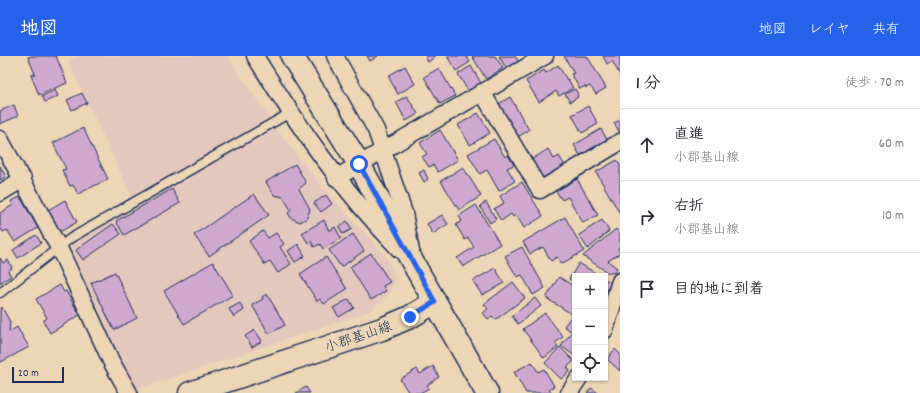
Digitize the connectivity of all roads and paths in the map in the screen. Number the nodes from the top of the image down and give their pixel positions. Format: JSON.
{"nodes":[{"id":1,"x":255,"y":56,"type":"edge"},
{"id":2,"x":292,"y":56,"type":"edge"},
{"id":3,"x":335,"y":56,"type":"edge"},
{"id":4,"x":544,"y":56,"type":"edge"},
{"id":5,"x":482,"y":92,"type":"junction"},
{"id":6,"x":290,"y":113,"type":"junction"},
{"id":7,"x":0,"y":139,"type":"edge"},
{"id":8,"x":620,"y":142,"type":"edge"},
{"id":9,"x":383,"y":150,"type":"junction"},
{"id":10,"x":359,"y":164,"type":"junction"},
{"id":11,"x":336,"y":178,"type":"junction"},
{"id":12,"x":23,"y":179,"type":"junction"},
{"id":13,"x":0,"y":193,"type":"edge"},
{"id":14,"x":59,"y":248,"type":"junction"},
{"id":15,"x":413,"y":263,"type":"junction"},
{"id":16,"x":620,"y":281,"type":"edge"},
{"id":17,"x":0,"y":293,"type":"edge"},
{"id":18,"x":435,"y":302,"type":"junction"},
{"id":19,"x":608,"y":320,"type":"edge"},
{"id":20,"x":577,"y":381,"type":"edge"},
{"id":21,"x":129,"y":393,"type":"edge"},
{"id":22,"x":190,"y":393,"type":"edge"},
{"id":23,"x":487,"y":393,"type":"edge"},
{"id":24,"x":569,"y":393,"type":"edge"}],
"edges":[{"from":1,"to":6,"type":"street"},
{"from":2,"to":10,"type":"main road"},
{"from":3,"to":9,"type":"street"},
{"from":4,"to":5,"type":"street"},
{"from":5,"to":8,"type":"street"},
{"from":5,"to":9,"type":"street"},
{"from":6,"to":11,"type":"street"},
{"from":6,"to":14,"type":"lane"},
{"from":7,"to":12,"type":"street"},
{"from":9,"to":10,"type":"street"},
{"from":9,"to":15,"type":"street"},
{"from":10,"to":11,"type":"street"},
{"from":10,"to":15,"type":"main road"},
{"from":11,"to":15,"type":"street"},
{"from":12,"to":13,"type":"street"},
{"from":12,"to":14,"type":"street"},
{"from":14,"to":17,"type":"lane"},
{"from":14,"to":21,"type":"street"},
{"from":15,"to":18,"type":"main road"},
{"from":16,"to":19,"type":"street"},
{"from":18,"to":22,"type":"main road","name":"小郡基山線"},
{"from":18,"to":23,"type":"main road"},
{"from":20,"to":24,"type":"street"}]}
